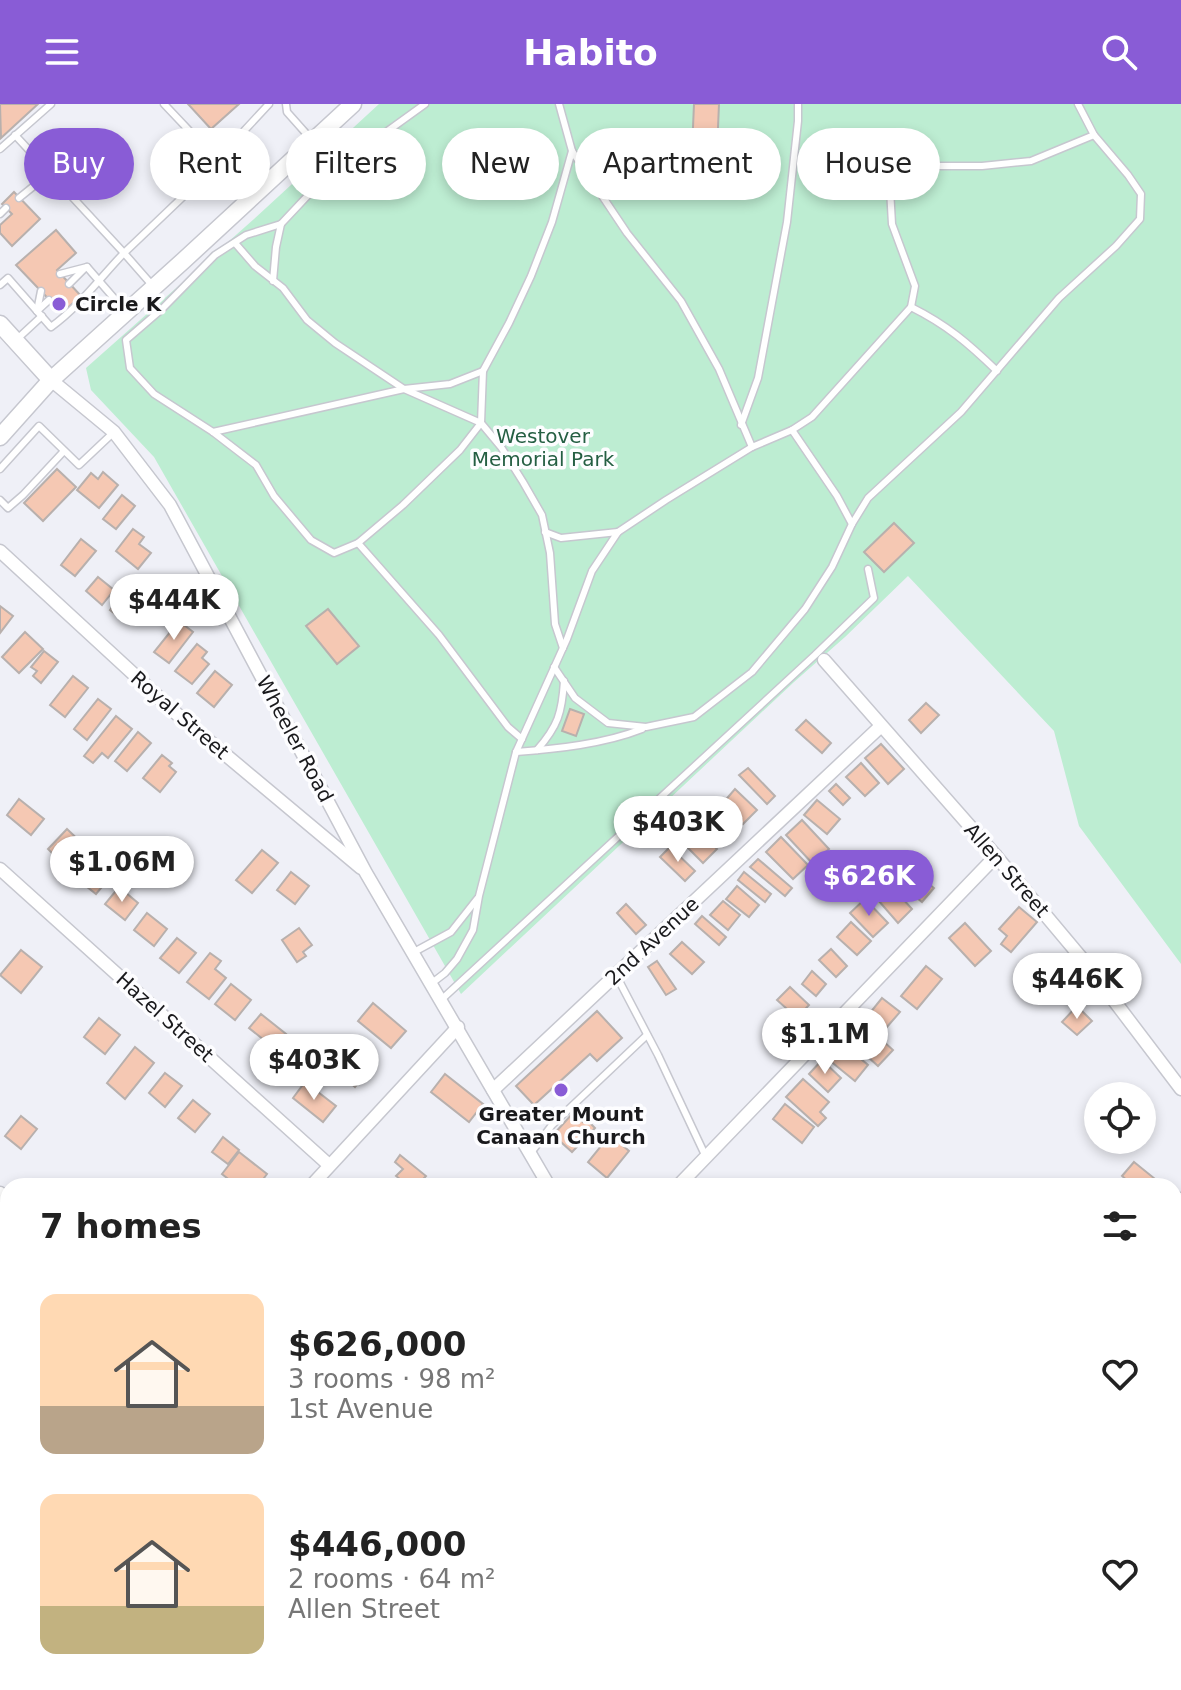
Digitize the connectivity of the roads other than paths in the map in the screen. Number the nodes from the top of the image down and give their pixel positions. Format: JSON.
{"nodes":[{"id":1,"x":51,"y":104,"type":"edge"},
{"id":2,"x":164,"y":104,"type":"edge"},
{"id":3,"x":269,"y":104,"type":"edge"},
{"id":4,"x":286,"y":104,"type":"edge"},
{"id":5,"x":353,"y":104,"type":"edge"},
{"id":6,"x":425,"y":104,"type":"edge"},
{"id":7,"x":559,"y":104,"type":"edge"},
{"id":8,"x":798,"y":104,"type":"edge"},
{"id":9,"x":1078,"y":104,"type":"edge"},
{"id":10,"x":187,"y":128,"type":"edge"},
{"id":11,"x":247,"y":128,"type":"edge"},
{"id":12,"x":301,"y":128,"type":"edge"},
{"id":13,"x":327,"y":128,"type":"edge"},
{"id":14,"x":15,"y":135,"type":"junction"},
{"id":15,"x":1094,"y":135,"type":"junction"},
{"id":16,"x":24,"y":145,"type":"edge"},
{"id":17,"x":0,"y":149,"type":"edge"},
{"id":18,"x":572,"y":151,"type":"junction"},
{"id":19,"x":286,"y":166,"type":"edge"},
{"id":20,"x":270,"y":181,"type":"edge"},
{"id":21,"x":24,"y":194,"type":"edge"},
{"id":22,"x":19,"y":198,"type":"dead end"},
{"id":23,"x":75,"y":200,"type":"edge"},
{"id":24,"x":180,"y":200,"type":"edge"},
{"id":25,"x":250,"y":200,"type":"edge"},
{"id":26,"x":281,"y":224,"type":"junction"},
{"id":27,"x":235,"y":243,"type":"junction"},
{"id":28,"x":124,"y":253,"type":"junction"},
{"id":29,"x":87,"y":267,"type":"junction"},
{"id":30,"x":60,"y":274,"type":"dead end"},
{"id":31,"x":98,"y":280,"type":"junction"},
{"id":32,"x":273,"y":281,"type":"junction"},
{"id":33,"x":69,"y":284,"type":"dead end"},
{"id":34,"x":0,"y":285,"type":"edge"},
{"id":35,"x":154,"y":287,"type":"junction"},
{"id":36,"x":41,"y":291,"type":"dead end"},
{"id":37,"x":49,"y":300,"type":"dead end"},
{"id":38,"x":911,"y":307,"type":"junction"},
{"id":39,"x":126,"y":312,"type":"junction"},
{"id":40,"x":39,"y":314,"type":"junction"},
{"id":41,"x":0,"y":324,"type":"edge"},
{"id":42,"x":15,"y":341,"type":"junction"},
{"id":43,"x":483,"y":371,"type":"junction"},
{"id":44,"x":997,"y":371,"type":"junction"},
{"id":45,"x":51,"y":380,"type":"junction"},
{"id":46,"x":404,"y":389,"type":"junction"},
{"id":47,"x":481,"y":423,"type":"junction"},
{"id":48,"x":741,"y":425,"type":"junction"},
{"id":49,"x":792,"y":430,"type":"junction"},
{"id":50,"x":114,"y":432,"type":"junction"},
{"id":51,"x":213,"y":432,"type":"junction"},
{"id":52,"x":0,"y":437,"type":"edge"},
{"id":53,"x":752,"y":447,"type":"junction"},
{"id":54,"x":64,"y":451,"type":"junction"},
{"id":55,"x":43,"y":461,"type":"dead end"},
{"id":56,"x":49,"y":467,"type":"junction"},
{"id":57,"x":1,"y":472,"type":"edge"},
{"id":58,"x":29,"y":475,"type":"dead end"},
{"id":59,"x":36,"y":481,"type":"junction"},
{"id":60,"x":17,"y":488,"type":"dead end"},
{"id":61,"x":23,"y":495,"type":"junction"},
{"id":62,"x":0,"y":500,"type":"edge"},
{"id":63,"x":8,"y":508,"type":"junction"},
{"id":64,"x":0,"y":515,"type":"edge"},
{"id":65,"x":852,"y":524,"type":"junction"},
{"id":66,"x":545,"y":532,"type":"junction"},
{"id":67,"x":618,"y":532,"type":"junction"},
{"id":68,"x":358,"y":543,"type":"junction"},
{"id":69,"x":0,"y":551,"type":"edge"},
{"id":70,"x":868,"y":569,"type":"dead end"},
{"id":71,"x":563,"y":648,"type":"junction"},
{"id":72,"x":824,"y":660,"type":"dead end"},
{"id":73,"x":554,"y":667,"type":"junction"},
{"id":74,"x":564,"y":681,"type":"junction"},
{"id":75,"x":881,"y":726,"type":"junction"},
{"id":76,"x":646,"y":727,"type":"junction"},
{"id":77,"x":522,"y":739,"type":"junction"},
{"id":78,"x":537,"y":751,"type":"junction"},
{"id":79,"x":516,"y":752,"type":"junction"},
{"id":80,"x":996,"y":856,"type":"junction"},
{"id":81,"x":0,"y":869,"type":"edge"},
{"id":82,"x":366,"y":873,"type":"junction"},
{"id":83,"x":479,"y":896,"type":"junction"},
{"id":84,"x":414,"y":952,"type":"junction"},
{"id":85,"x":616,"y":975,"type":"junction"},
{"id":86,"x":431,"y":983,"type":"junction"},
{"id":87,"x":441,"y":1001,"type":"junction"},
{"id":88,"x":458,"y":1027,"type":"junction"},
{"id":89,"x":647,"y":1035,"type":"junction"},
{"id":90,"x":1181,"y":1089,"type":"edge"},
{"id":91,"x":493,"y":1090,"type":"junction"},
{"id":92,"x":530,"y":1154,"type":"junction"},
{"id":93,"x":706,"y":1157,"type":"junction"},
{"id":94,"x":329,"y":1165,"type":"junction"},
{"id":95,"x":318,"y":1178,"type":"edge"},
{"id":96,"x":544,"y":1178,"type":"edge"},
{"id":97,"x":686,"y":1178,"type":"edge"}],
"edges":[{"from":1,"to":14,"type":"lane"},
{"from":2,"to":10,"type":"lane"},
{"from":3,"to":11,"type":"lane"},
{"from":4,"to":12,"type":"lane"},
{"from":5,"to":13,"type":"main road"},
{"from":6,"to":26,"type":"lane"},
{"from":7,"to":18,"type":"lane"},
{"from":8,"to":48,"type":"lane"},
{"from":9,"to":15,"type":"lane"},
{"from":14,"to":16,"type":"lane"},
{"from":14,"to":17,"type":"lane"},
{"from":15,"to":38,"type":"lane"},
{"from":15,"to":44,"type":"lane"},
{"from":18,"to":43,"type":"lane"},
{"from":18,"to":48,"type":"lane"},
{"from":19,"to":20,"type":"main road"},
{"from":21,"to":22,"type":"lane"},
{"from":23,"to":28,"type":"lane"},
{"from":24,"to":28,"type":"lane"},
{"from":25,"to":35,"type":"main road"},
{"from":26,"to":27,"type":"lane"},
{"from":26,"to":32,"type":"lane"},
{"from":27,"to":32,"type":"lane"},
{"from":27,"to":51,"type":"lane"},
{"from":28,"to":31,"type":"lane"},
{"from":28,"to":35,"type":"lane"},
{"from":29,"to":30,"type":"lane"},
{"from":29,"to":31,"type":"lane"},
{"from":29,"to":33,"type":"lane"},
{"from":31,"to":39,"type":"lane"},
{"from":31,"to":40,"type":"lane"},
{"from":32,"to":46,"type":"lane"},
{"from":34,"to":40,"type":"lane"},
{"from":35,"to":39,"type":"main road"},
{"from":36,"to":40,"type":"lane"},
{"from":37,"to":40,"type":"lane"},
{"from":38,"to":44,"type":"lane"},
{"from":38,"to":49,"type":"lane"},
{"from":39,"to":45,"type":"main road"},
{"from":40,"to":42,"type":"lane"},
{"from":41,"to":42,"type":"main road","name":"Wheeler Road"},
{"from":42,"to":45,"type":"main road","name":"Wheeler Road"},
{"from":43,"to":46,"type":"lane"},
{"from":43,"to":47,"type":"lane"},
{"from":44,"to":65,"type":"lane"},
{"from":45,"to":50,"type":"street","name":"Wheeler Road"},
{"from":45,"to":52,"type":"main road"},
{"from":46,"to":47,"type":"lane"},
{"from":46,"to":51,"type":"lane"},
{"from":47,"to":66,"type":"lane"},
{"from":47,"to":68,"type":"lane"},
{"from":48,"to":53,"type":"lane"},
{"from":49,"to":53,"type":"lane"},
{"from":49,"to":65,"type":"lane"},
{"from":50,"to":54,"type":"lane"},
{"from":50,"to":82,"type":"street","name":"Wheeler Road"},
{"from":51,"to":68,"type":"lane"},
{"from":53,"to":67,"type":"lane"},
{"from":54,"to":56,"type":"lane"},
{"from":54,"to":57,"type":"lane"},
{"from":55,"to":56,"type":"lane"},
{"from":56,"to":59,"type":"lane"},
{"from":58,"to":59,"type":"lane"},
{"from":59,"to":61,"type":"lane"},
{"from":60,"to":61,"type":"lane"},
{"from":61,"to":63,"type":"lane"},
{"from":62,"to":63,"type":"lane"},
{"from":63,"to":64,"type":"lane"},
{"from":65,"to":76,"type":"lane"},
{"from":66,"to":67,"type":"lane"},
{"from":66,"to":71,"type":"lane"},
{"from":67,"to":71,"type":"lane"},
{"from":68,"to":77,"type":"lane"},
{"from":69,"to":82,"type":"street","name":"Royal Street"},
{"from":70,"to":87,"type":"lane"},
{"from":71,"to":73,"type":"lane"},
{"from":72,"to":75,"type":"street","name":"Allen Street"},
{"from":73,"to":74,"type":"lane"},
{"from":73,"to":77,"type":"lane"},
{"from":74,"to":76,"type":"lane"},
{"from":74,"to":78,"type":"lane"},
{"from":75,"to":80,"type":"street","name":"Allen Street"},
{"from":75,"to":85,"type":"street","name":"2nd Avenue"},
{"from":76,"to":78,"type":"lane"},
{"from":77,"to":79,"type":"lane"},
{"from":78,"to":79,"type":"lane"},
{"from":79,"to":83,"type":"lane"},
{"from":80,"to":90,"type":"street","name":"Allen Street"},
{"from":80,"to":93,"type":"street"},
{"from":81,"to":94,"type":"street","name":"Hazel Street"},
{"from":82,"to":84,"type":"street","name":"Wheeler Road"},
{"from":83,"to":84,"type":"lane"},
{"from":83,"to":86,"type":"lane"},
{"from":84,"to":86,"type":"street","name":"Wheeler Road"},
{"from":85,"to":89,"type":"lane"},
{"from":85,"to":91,"type":"street","name":"2nd Avenue"},
{"from":86,"to":87,"type":"street","name":"Wheeler Road"},
{"from":87,"to":88,"type":"street","name":"Wheeler Road"},
{"from":88,"to":91,"type":"street","name":"Wheeler Road"},
{"from":88,"to":94,"type":"street"},
{"from":89,"to":92,"type":"lane"},
{"from":89,"to":93,"type":"lane"},
{"from":91,"to":92,"type":"street","name":"Wheeler Road"},
{"from":92,"to":96,"type":"street","name":"Wheeler Road"},
{"from":93,"to":97,"type":"street"},
{"from":94,"to":95,"type":"street"}]}
